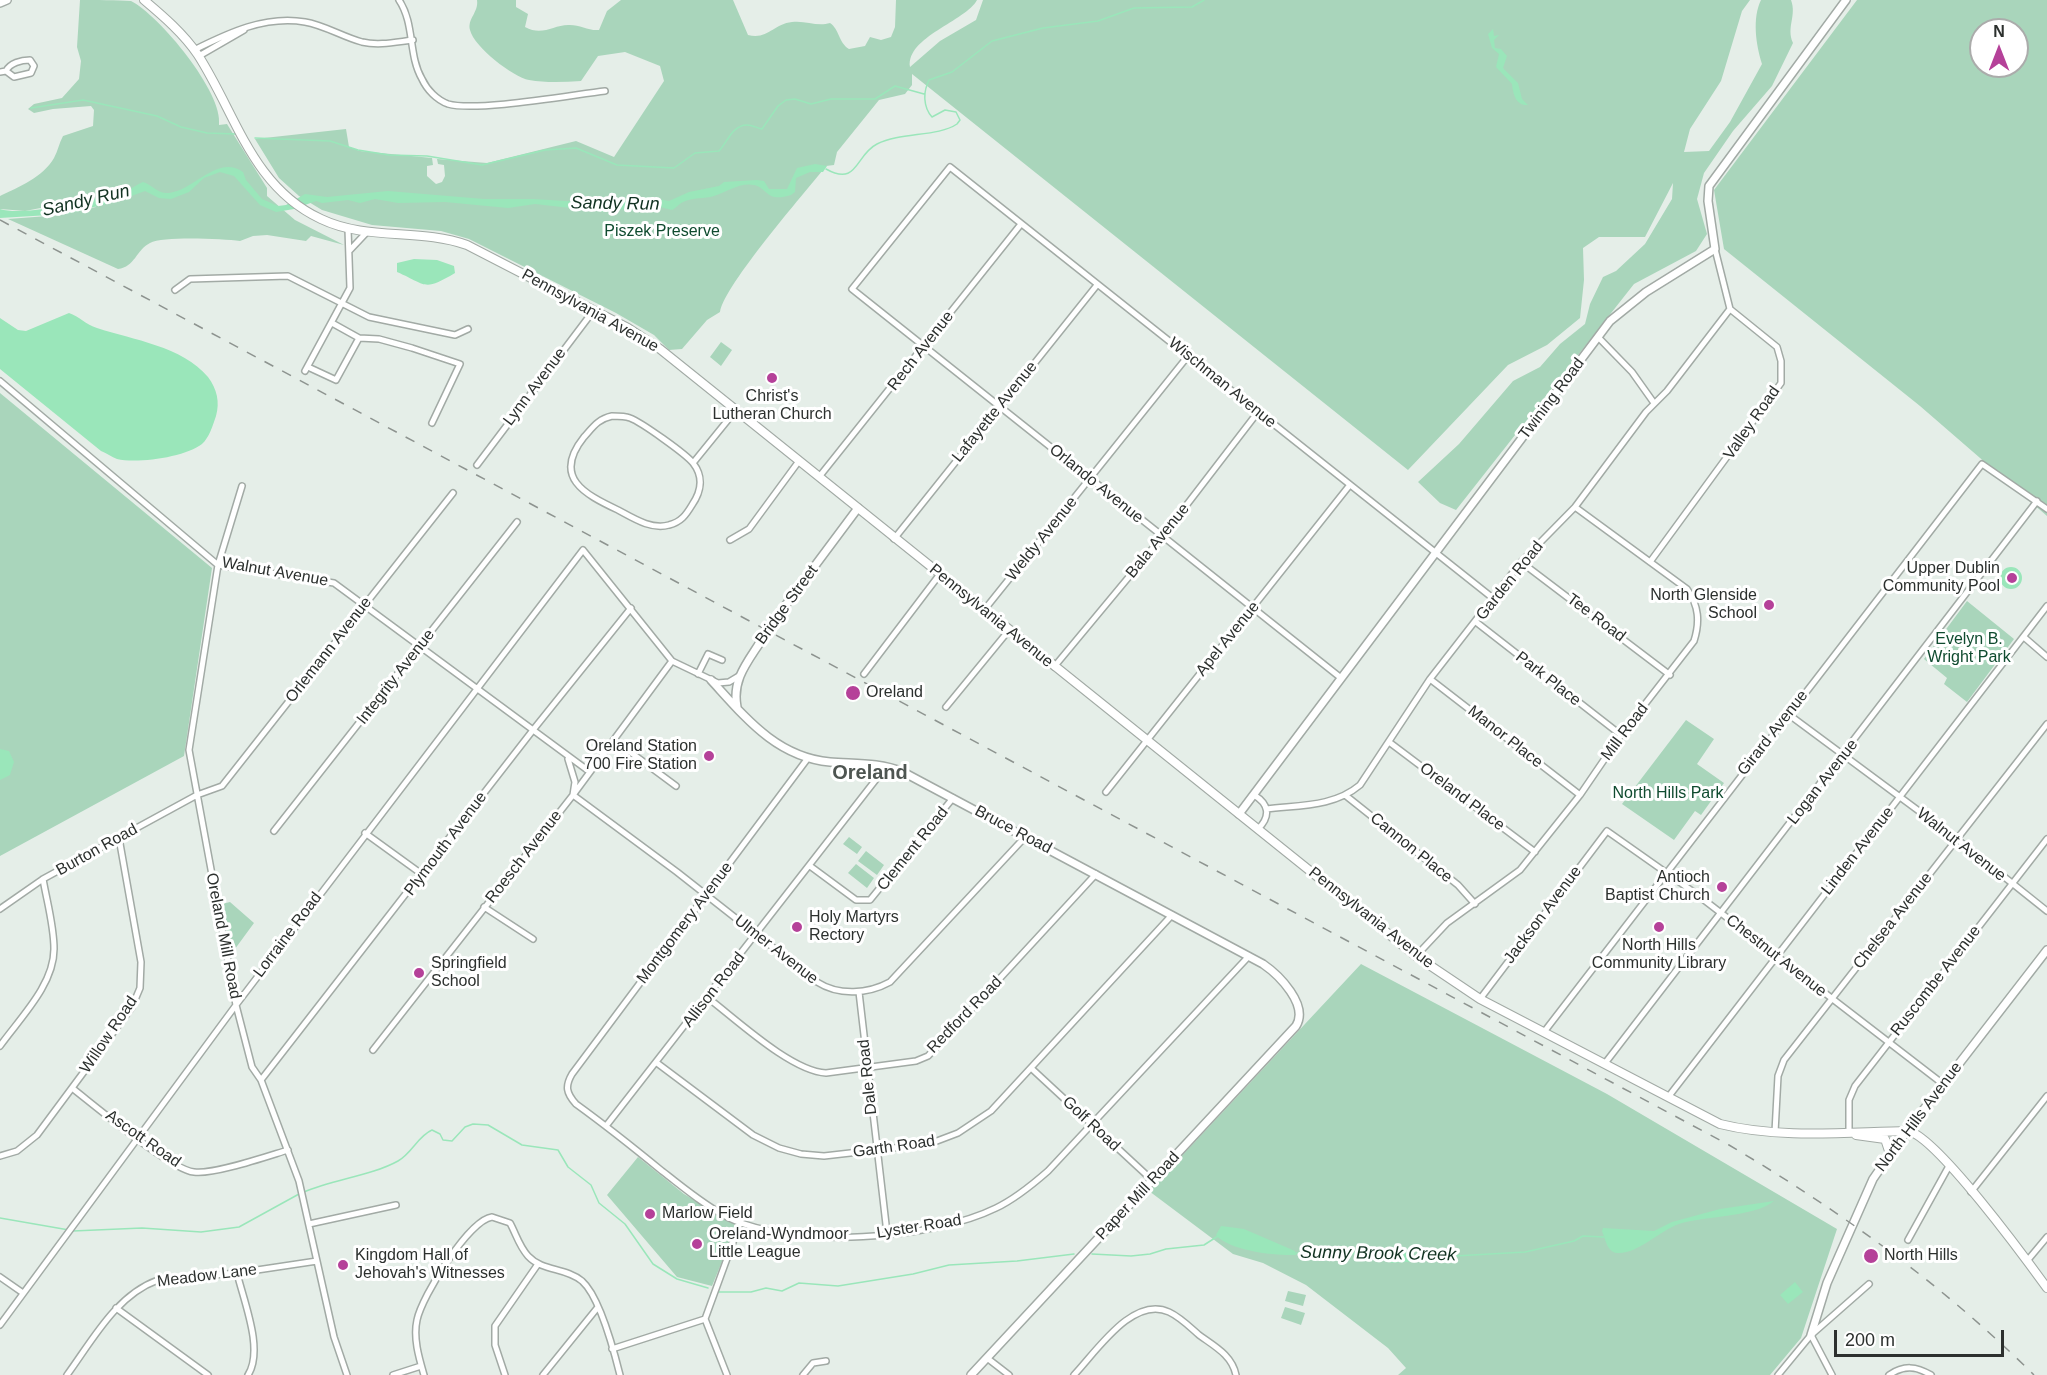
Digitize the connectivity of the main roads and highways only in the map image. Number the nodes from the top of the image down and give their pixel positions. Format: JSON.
{"nodes":[{"id":1,"x":144,"y":0,"type":"edge"},
{"id":2,"x":1849,"y":1132,"type":"junction"},
{"id":3,"x":1890,"y":1154,"type":"road end"},
{"id":4,"x":2047,"y":1288,"type":"edge"}],
"edges":[{"from":1,"to":2,"type":"main road","name":"Pennsylvania Avenue"},
{"from":2,"to":3,"type":"main road"},
{"from":2,"to":4,"type":"main road","name":"Pennsylvania Avenue"}]}
